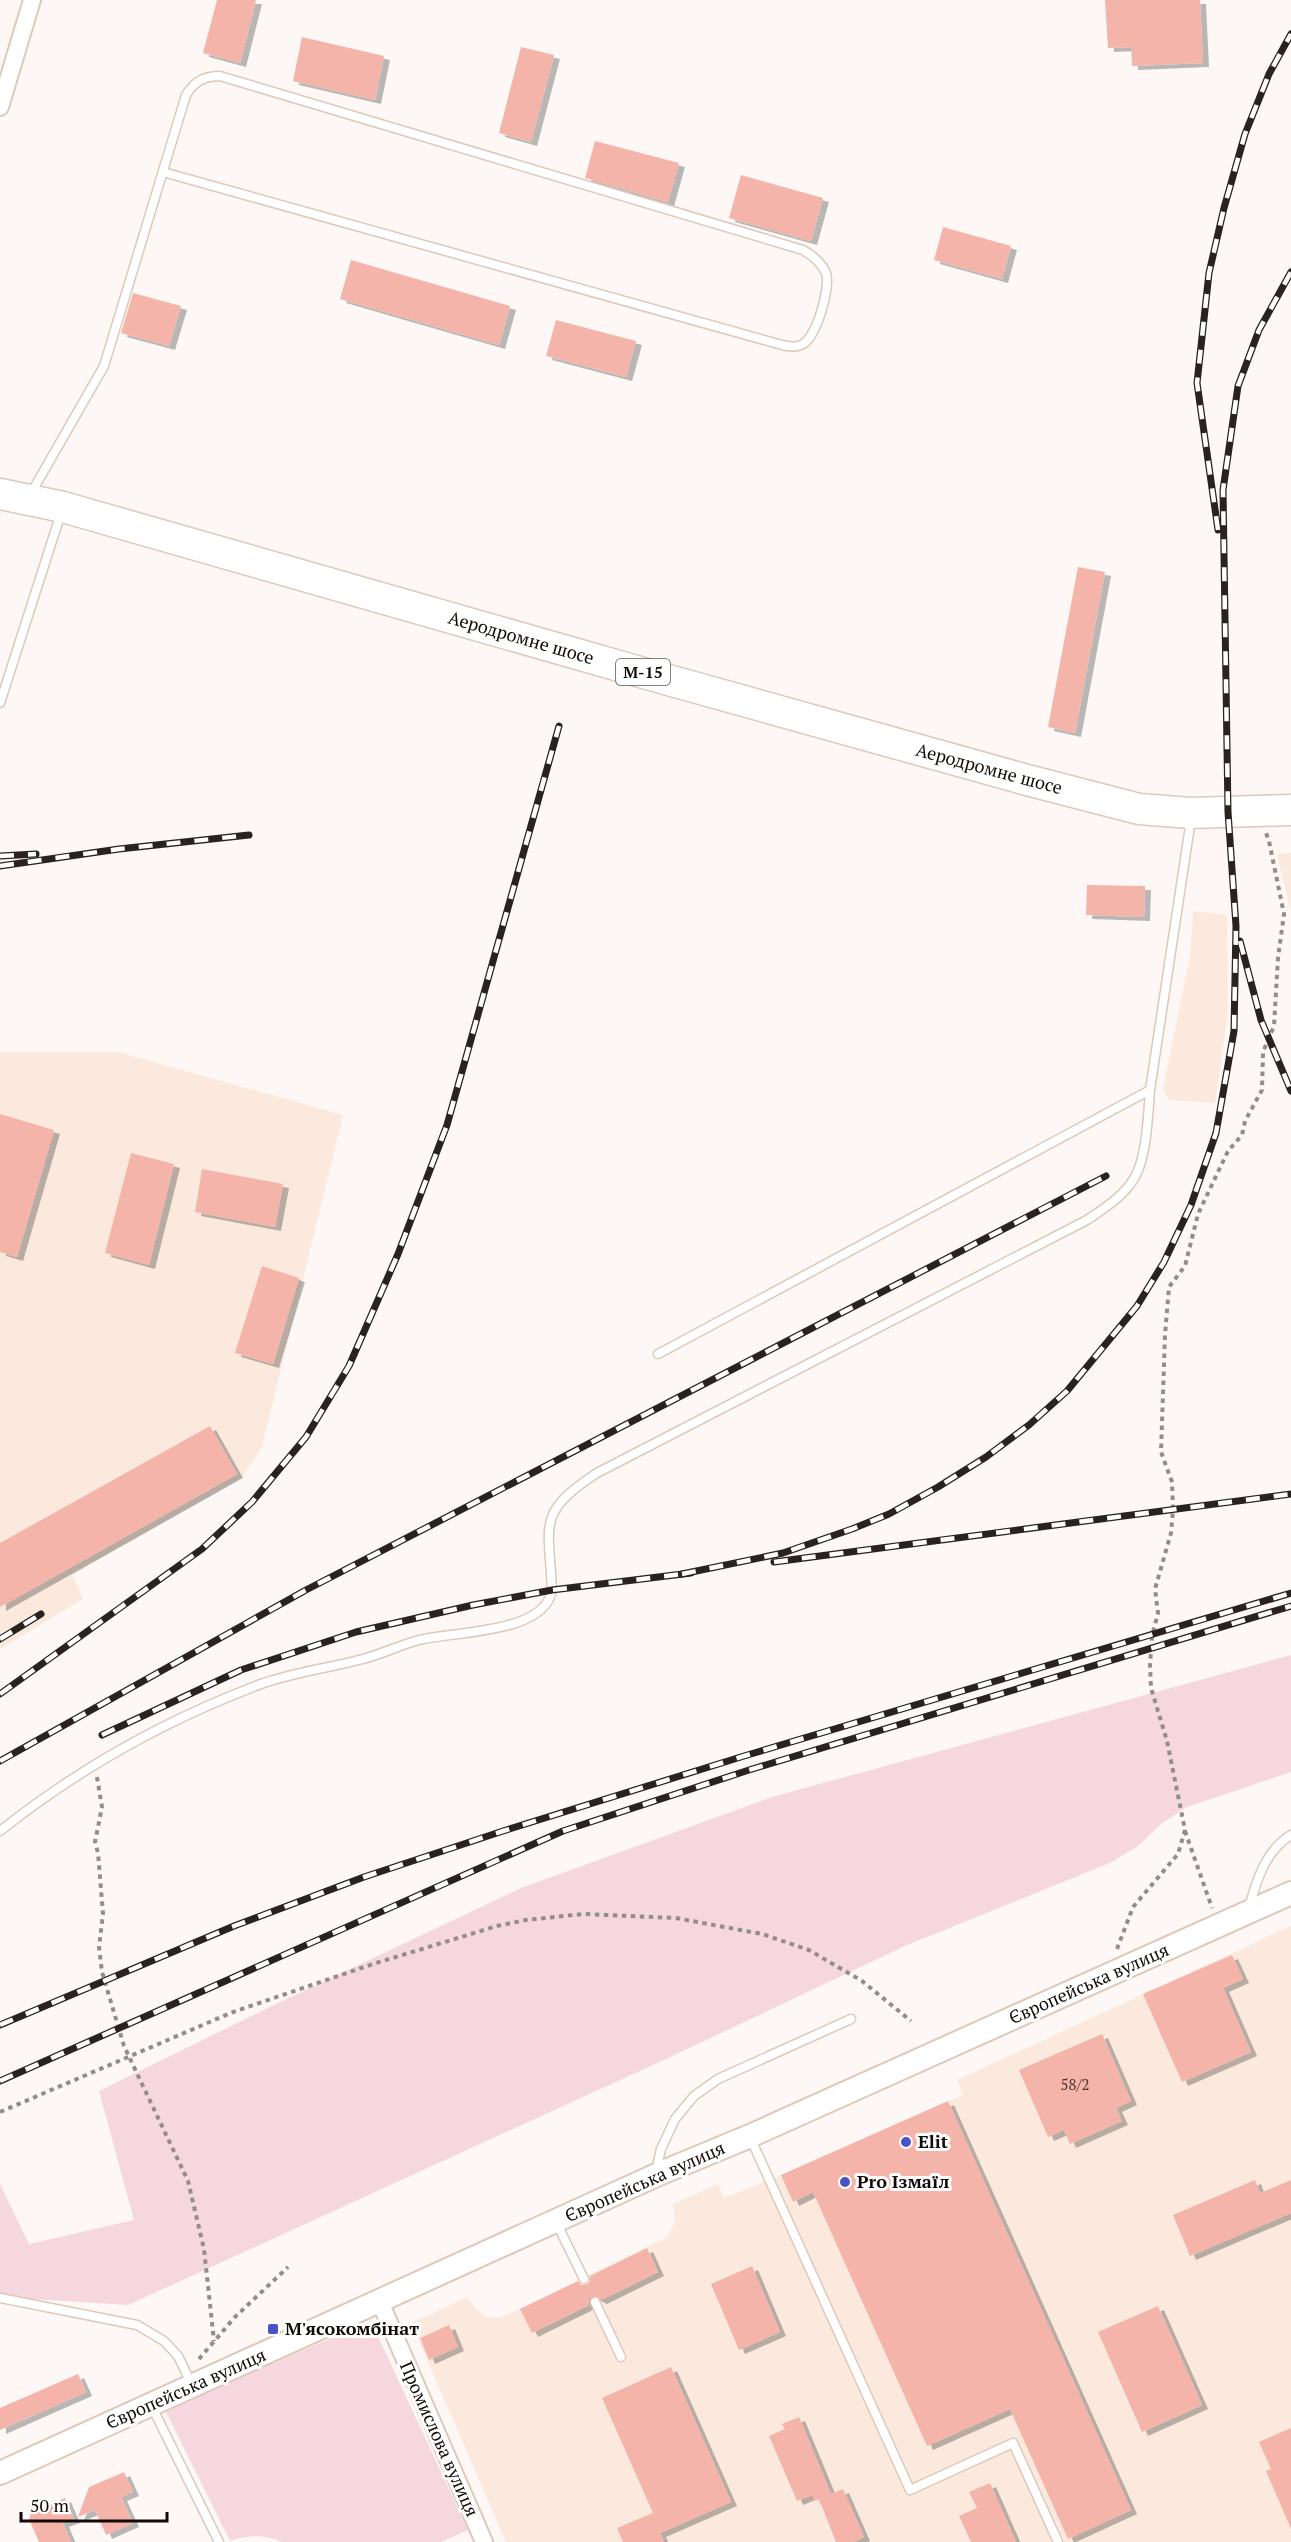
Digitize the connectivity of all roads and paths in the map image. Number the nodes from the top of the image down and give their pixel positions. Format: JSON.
{"nodes":[{"id":1,"x":32,"y":0,"type":"edge"},
{"id":2,"x":0,"y":107,"type":"edge"},
{"id":3,"x":163,"y":172,"type":"junction"},
{"id":4,"x":14,"y":497,"type":"edge"},
{"id":5,"x":63,"y":507,"type":"junction"},
{"id":6,"x":0,"y":703,"type":"edge"},
{"id":7,"x":1291,"y":810,"type":"edge"},
{"id":8,"x":1255,"y":811,"type":"junction"},
{"id":9,"x":1191,"y":813,"type":"junction"},
{"id":10,"x":1150,"y":1090,"type":"junction"},
{"id":11,"x":658,"y":1354,"type":"dead end"},
{"id":12,"x":95,"y":1770,"type":"dead end"},
{"id":13,"x":1185,"y":1830,"type":"junction"},
{"id":14,"x":0,"y":1831,"type":"edge"},
{"id":15,"x":1291,"y":1835,"type":"edge"},
{"id":16,"x":1291,"y":1893,"type":"edge"},
{"id":17,"x":1214,"y":1911,"type":"dead end"},
{"id":18,"x":1247,"y":1912,"type":"junction"},
{"id":19,"x":1107,"y":1977,"type":"junction"},
{"id":20,"x":850,"y":2019,"type":"dead end"},
{"id":21,"x":911,"y":2021,"type":"dead end"},
{"id":22,"x":128,"y":2055,"type":"junction"},
{"id":23,"x":0,"y":2112,"type":"edge"},
{"id":24,"x":750,"y":2136,"type":"junction"},
{"id":25,"x":661,"y":2174,"type":"junction"},
{"id":26,"x":556,"y":2221,"type":"junction"},
{"id":27,"x":288,"y":2266,"type":"dead end"},
{"id":28,"x":584,"y":2279,"type":"dead end"},
{"id":29,"x":0,"y":2298,"type":"edge"},
{"id":30,"x":380,"y":2302,"type":"junction"},
{"id":31,"x":595,"y":2302,"type":"dead end"},
{"id":32,"x":214,"y":2341,"type":"junction"},
{"id":33,"x":621,"y":2357,"type":"dead end"},
{"id":34,"x":189,"y":2380,"type":"junction"},
{"id":35,"x":151,"y":2405,"type":"junction"},
{"id":36,"x":0,"y":2473,"type":"edge"},
{"id":37,"x":219,"y":2542,"type":"edge"},
{"id":38,"x":484,"y":2542,"type":"edge"},
{"id":39,"x":1058,"y":2542,"type":"edge"}],
"edges":[{"from":1,"to":2,"type":"street"},
{"from":3,"to":3,"type":"lane"},
{"from":3,"to":4,"type":"lane"},
{"from":4,"to":5,"type":"highway","name":"Аеродромне шосе","number":"М-15"},
{"from":5,"to":6,"type":"lane"},
{"from":5,"to":9,"type":"highway","name":"Аеродромне шосе","number":"М-15"},
{"from":7,"to":8,"type":"highway","name":"Аеродромне шосе","number":"М-15"},
{"from":8,"to":9,"type":"highway","name":"Аеродромне шосе","number":"М-15"},
{"from":8,"to":13,"type":"path"},
{"from":9,"to":10,"type":"lane"},
{"from":10,"to":11,"type":"lane"},
{"from":10,"to":14,"type":"lane"},
{"from":12,"to":22,"type":"path"},
{"from":13,"to":17,"type":"path"},
{"from":13,"to":19,"type":"path"},
{"from":15,"to":18,"type":"lane"},
{"from":16,"to":18,"type":"main road","name":"Європейська вулиця"},
{"from":18,"to":19,"type":"main road","name":"Європейська вулиця"},
{"from":19,"to":24,"type":"main road","name":"Європейська вулиця"},
{"from":20,"to":25,"type":"lane"},
{"from":21,"to":22,"type":"path"},
{"from":22,"to":23,"type":"path"},
{"from":22,"to":32,"type":"path"},
{"from":24,"to":25,"type":"main road","name":"Європейська вулиця"},
{"from":24,"to":39,"type":"lane"},
{"from":25,"to":26,"type":"main road","name":"Європейська вулиця"},
{"from":26,"to":28,"type":"lane"},
{"from":26,"to":30,"type":"main road","name":"Європейська вулиця"},
{"from":27,"to":32,"type":"path"},
{"from":29,"to":34,"type":"lane"},
{"from":30,"to":34,"type":"main road","name":"Європейська вулиця"},
{"from":30,"to":38,"type":"street","name":"Промислова вулиця"},
{"from":31,"to":33,"type":"lane"},
{"from":32,"to":34,"type":"path"},
{"from":34,"to":35,"type":"main road","name":"Європейська вулиця"},
{"from":35,"to":36,"type":"main road","name":"Європейська вулиця"},
{"from":35,"to":37,"type":"lane"}]}
